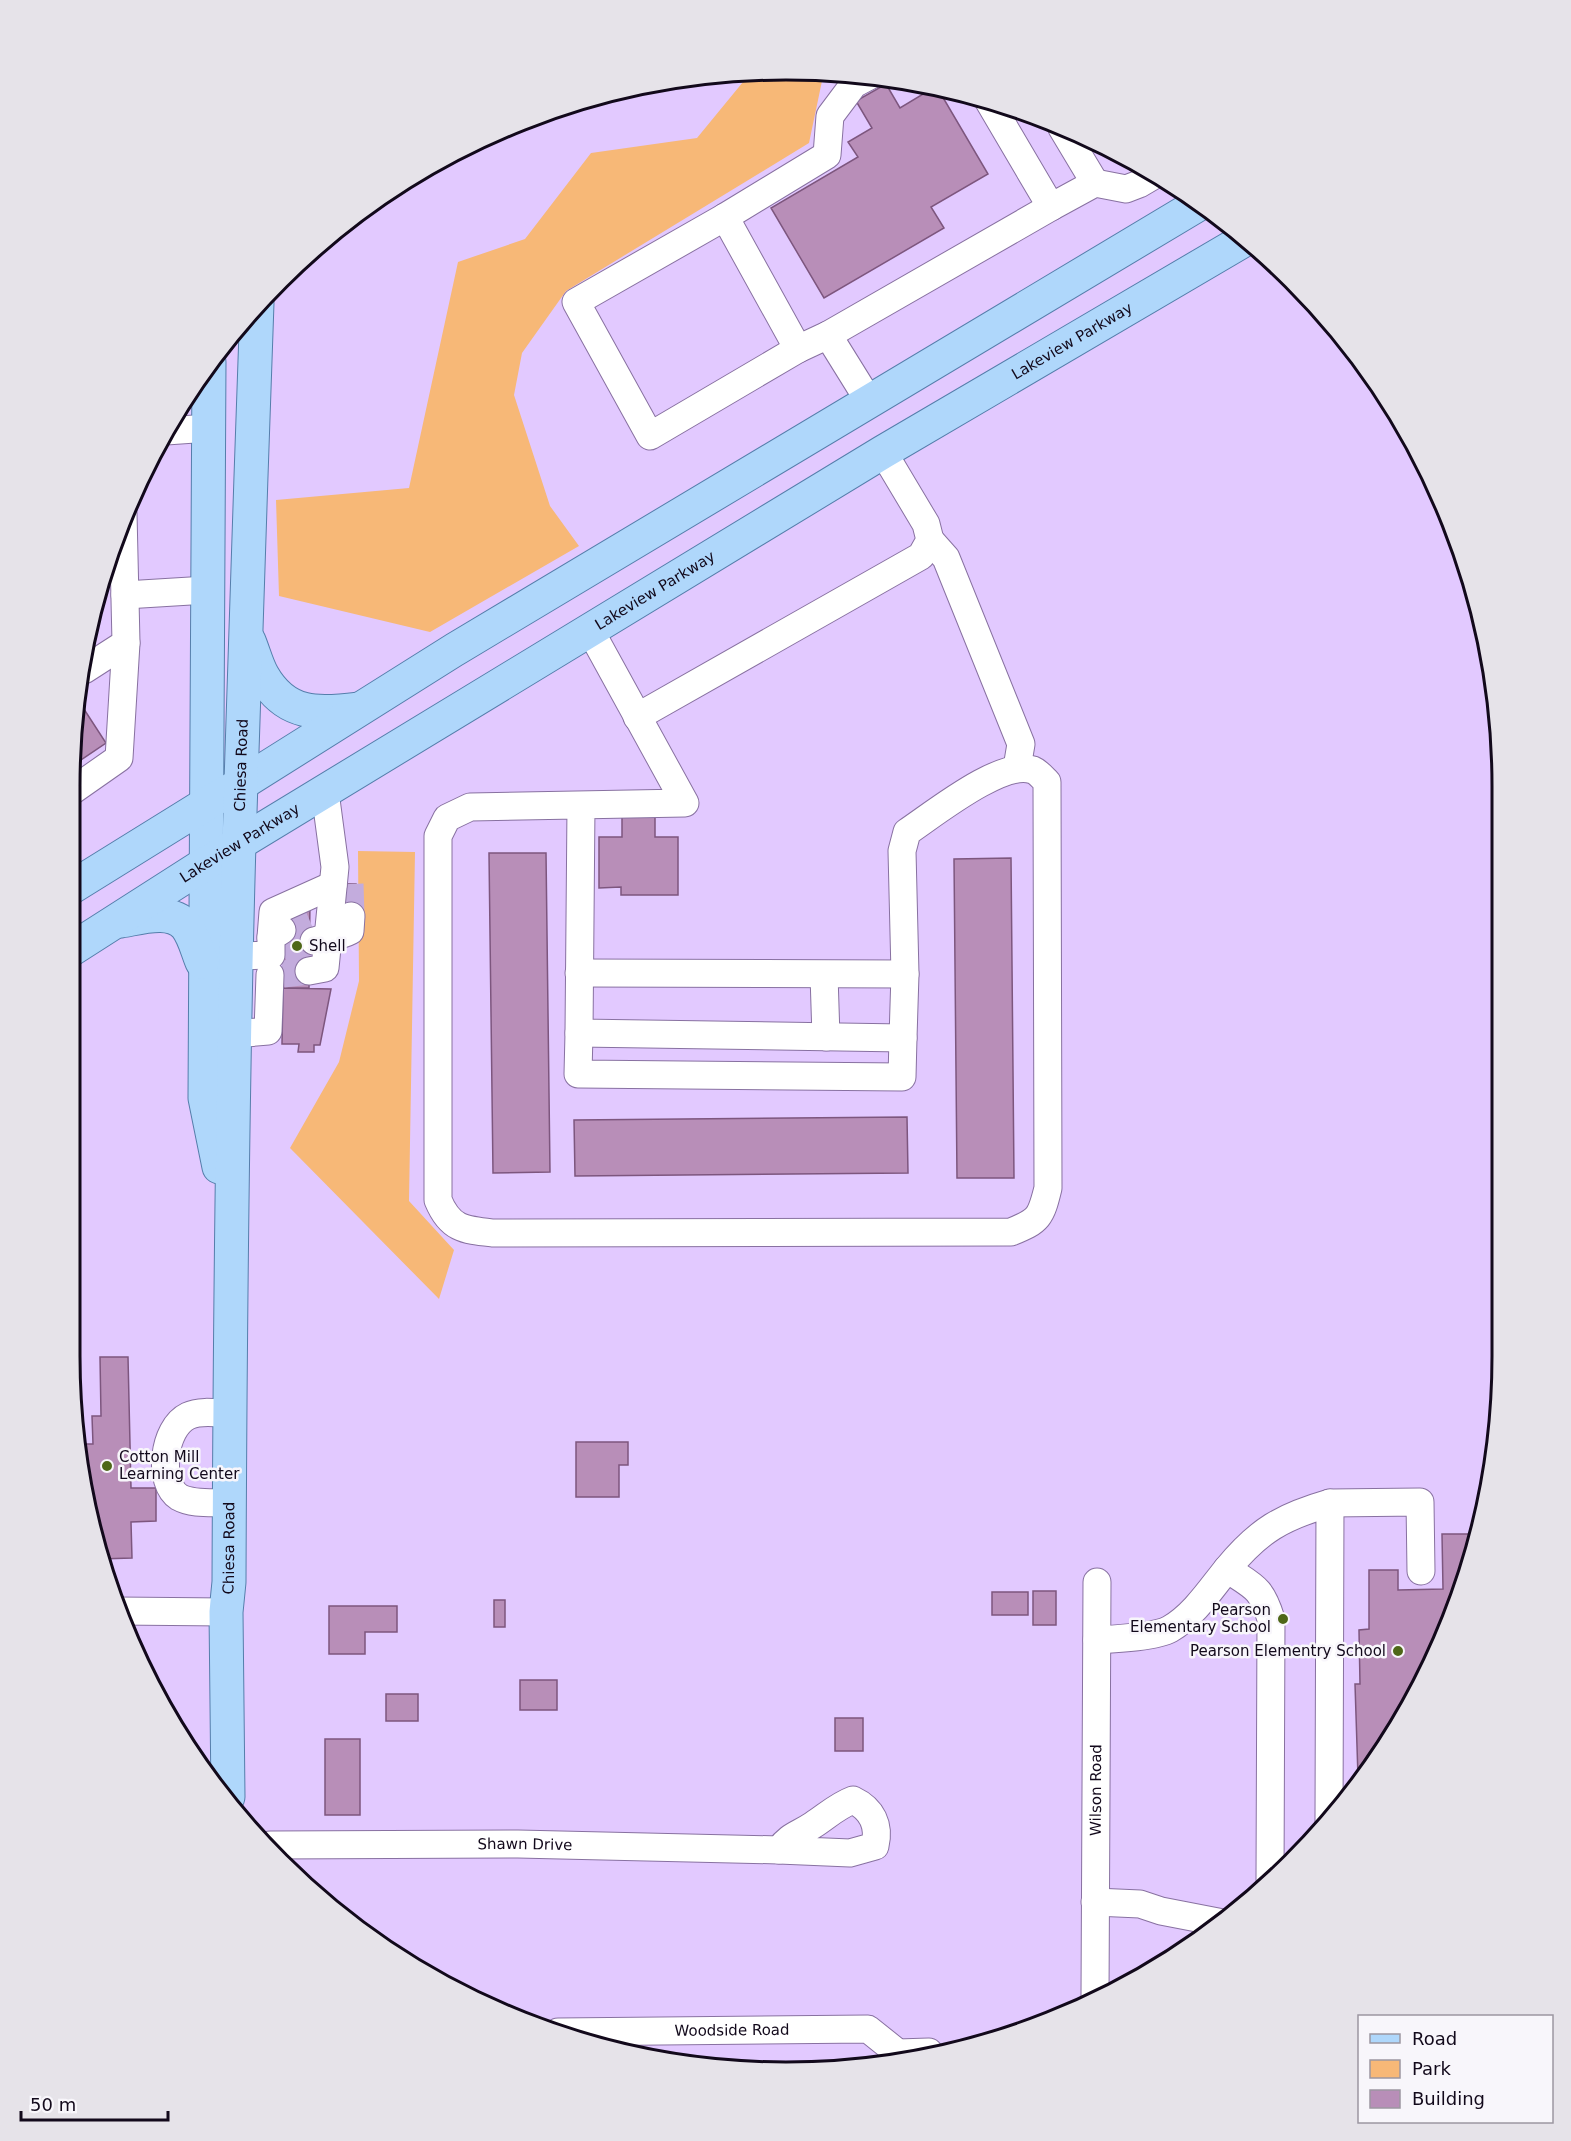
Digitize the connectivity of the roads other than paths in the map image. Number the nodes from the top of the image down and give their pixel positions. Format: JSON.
{"nodes":[{"id":1,"x":855,"y":83,"type":"edge"},
{"id":2,"x":994,"y":112,"type":"edge"},
{"id":3,"x":1068,"y":139,"type":"edge"},
{"id":4,"x":1147,"y":180,"type":"edge"},
{"id":5,"x":1095,"y":183,"type":"junction"},
{"id":6,"x":1050,"y":207,"type":"junction"},
{"id":7,"x":1192,"y":208,"type":"edge"},
{"id":8,"x":725,"y":217,"type":"junction"},
{"id":9,"x":1237,"y":243,"type":"edge"},
{"id":10,"x":257,"y":318,"type":"edge"},
{"id":11,"x":828,"y":335,"type":"junction"},
{"id":12,"x":798,"y":349,"type":"junction"},
{"id":13,"x":209,"y":378,"type":"edge"},
{"id":14,"x":869,"y":401,"type":"junction"},
{"id":15,"x":209,"y":428,"type":"junction"},
{"id":16,"x":174,"y":431,"type":"edge"},
{"id":17,"x":883,"y":452,"type":"junction"},
{"id":18,"x":930,"y":540,"type":"junction"},
{"id":19,"x":123,"y":543,"type":"edge"},
{"id":20,"x":249,"y":573,"type":"junction"},
{"id":21,"x":207,"y":590,"type":"junction"},
{"id":22,"x":125,"y":595,"type":"junction"},
{"id":23,"x":590,"y":630,"type":"junction"},
{"id":24,"x":247,"y":635,"type":"junction"},
{"id":25,"x":126,"y":643,"type":"junction"},
{"id":26,"x":90,"y":666,"type":"edge"},
{"id":27,"x":362,"y":708,"type":"junction"},
{"id":28,"x":637,"y":717,"type":"junction"},
{"id":29,"x":1017,"y":768,"type":"junction"},
{"id":30,"x":241,"y":784,"type":"junction"},
{"id":31,"x":80,"y":785,"type":"edge"},
{"id":32,"x":325,"y":792,"type":"junction"},
{"id":33,"x":206,"y":804,"type":"junction"},
{"id":34,"x":581,"y":806,"type":"junction"},
{"id":35,"x":239,"y":845,"type":"junction"},
{"id":36,"x":205,"y":864,"type":"junction"},
{"id":37,"x":80,"y":882,"type":"edge"},
{"id":38,"x":331,"y":907,"type":"junction"},
{"id":39,"x":113,"y":923,"type":"junction"},
{"id":40,"x":80,"y":944,"type":"edge"},
{"id":41,"x":277,"y":953,"type":"junction"},
{"id":42,"x":237,"y":956,"type":"junction"},
{"id":43,"x":205,"y":970,"type":"junction"},
{"id":44,"x":309,"y":971,"type":"tunnel mouth"},
{"id":45,"x":579,"y":973,"type":"junction"},
{"id":46,"x":905,"y":974,"type":"junction"},
{"id":47,"x":824,"y":975,"type":"junction"},
{"id":48,"x":579,"y":1032,"type":"junction"},
{"id":49,"x":235,"y":1034,"type":"junction"},
{"id":50,"x":826,"y":1037,"type":"junction"},
{"id":51,"x":903,"y":1038,"type":"junction"},
{"id":52,"x":232,"y":1228,"type":"junction"},
{"id":53,"x":230,"y":1414,"type":"junction"},
{"id":54,"x":229,"y":1503,"type":"junction"},
{"id":55,"x":1330,"y":1503,"type":"junction"},
{"id":56,"x":1227,"y":1569,"type":"junction"},
{"id":57,"x":1421,"y":1572,"type":"dead end"},
{"id":58,"x":1097,"y":1582,"type":"dead end"},
{"id":59,"x":128,"y":1611,"type":"edge"},
{"id":60,"x":226,"y":1612,"type":"junction"},
{"id":61,"x":1097,"y":1640,"type":"junction"},
{"id":62,"x":228,"y":1788,"type":"edge"},
{"id":63,"x":1329,"y":1805,"type":"edge"},
{"id":64,"x":277,"y":1845,"type":"edge"},
{"id":65,"x":779,"y":1850,"type":"dead end"},
{"id":66,"x":1270,"y":1869,"type":"edge"},
{"id":67,"x":1095,"y":1902,"type":"junction"},
{"id":68,"x":1209,"y":1920,"type":"edge"},
{"id":69,"x":1095,"y":1990,"type":"edge"},
{"id":70,"x":585,"y":2032,"type":"edge"},
{"id":71,"x":890,"y":2053,"type":"edge"}],
"edges":[{"from":1,"to":8,"type":"street"},
{"from":2,"to":6,"type":"street"},
{"from":3,"to":5,"type":"street"},
{"from":4,"to":5,"type":"street"},
{"from":5,"to":6,"type":"street"},
{"from":6,"to":11,"type":"street"},
{"from":7,"to":14,"type":"main road"},
{"from":8,"to":12,"type":"street"},
{"from":8,"to":12,"type":"street"},
{"from":9,"to":17,"type":"main road","name":"Lakeview Parkway"},
{"from":10,"to":20,"type":"main road","name":"Chiesa Road"},
{"from":11,"to":12,"type":"street"},
{"from":11,"to":14,"type":"street"},
{"from":13,"to":15,"type":"main road","name":"Chiesa Road"},
{"from":14,"to":17,"type":"main road"},
{"from":14,"to":27,"type":"main road"},
{"from":15,"to":16,"type":"street"},
{"from":15,"to":20,"type":"main road"},
{"from":15,"to":21,"type":"main road","name":"Chiesa Road"},
{"from":17,"to":18,"type":"street"},
{"from":17,"to":23,"type":"main road","name":"Lakeview Parkway"},
{"from":18,"to":28,"type":"street"},
{"from":18,"to":29,"type":"street"},
{"from":19,"to":22,"type":"street"},
{"from":20,"to":24,"type":"main road","name":"Chiesa Road"},
{"from":21,"to":22,"type":"street"},
{"from":21,"to":33,"type":"main road","name":"Chiesa Road"},
{"from":22,"to":25,"type":"street"},
{"from":23,"to":28,"type":"street"},
{"from":23,"to":32,"type":"main road","name":"Lakeview Parkway"},
{"from":24,"to":27,"type":"main road"},
{"from":24,"to":30,"type":"main road","name":"Chiesa Road"},
{"from":25,"to":26,"type":"street"},
{"from":25,"to":31,"type":"street"},
{"from":27,"to":30,"type":"main road"},
{"from":28,"to":34,"type":"street"},
{"from":29,"to":34,"type":"street"},
{"from":29,"to":46,"type":"street"},
{"from":30,"to":33,"type":"main road"},
{"from":30,"to":35,"type":"main road","name":"Chiesa Road"},
{"from":32,"to":35,"type":"main road","name":"Lakeview Parkway"},
{"from":32,"to":38,"type":"street"},
{"from":33,"to":36,"type":"main road","name":"Chiesa Road"},
{"from":33,"to":37,"type":"main road"},
{"from":34,"to":45,"type":"street"},
{"from":35,"to":36,"type":"main road","name":"Lakeview Parkway"},
{"from":35,"to":42,"type":"main road","name":"Chiesa Road"},
{"from":36,"to":39,"type":"main road","name":"Lakeview Parkway"},
{"from":36,"to":43,"type":"main road","name":"Chiesa Road"},
{"from":38,"to":41,"type":"street"},
{"from":38,"to":44,"type":"street"},
{"from":39,"to":40,"type":"main road","name":"Lakeview Parkway"},
{"from":39,"to":43,"type":"main road"},
{"from":41,"to":42,"type":"street"},
{"from":41,"to":49,"type":"street"},
{"from":42,"to":49,"type":"main road","name":"Chiesa Road"},
{"from":43,"to":52,"type":"main road","name":"Chiesa Road"},
{"from":45,"to":47,"type":"street"},
{"from":45,"to":48,"type":"street"},
{"from":46,"to":47,"type":"street"},
{"from":46,"to":51,"type":"street"},
{"from":47,"to":50,"type":"street"},
{"from":48,"to":50,"type":"street"},
{"from":48,"to":51,"type":"street"},
{"from":49,"to":52,"type":"main road","name":"Chiesa Road"},
{"from":50,"to":51,"type":"street"},
{"from":52,"to":53,"type":"main road","name":"Chiesa Road"},
{"from":53,"to":54,"type":"main road","name":"Chiesa Road"},
{"from":53,"to":54,"type":"street"},
{"from":54,"to":60,"type":"main road","name":"Chiesa Road"},
{"from":55,"to":56,"type":"street"},
{"from":55,"to":57,"type":"street"},
{"from":55,"to":63,"type":"street"},
{"from":56,"to":61,"type":"street"},
{"from":56,"to":66,"type":"street"},
{"from":58,"to":61,"type":"street","name":"Wilson Road"},
{"from":59,"to":60,"type":"street"},
{"from":60,"to":62,"type":"main road","name":"Chiesa Road"},
{"from":61,"to":67,"type":"street","name":"Wilson Road"},
{"from":64,"to":65,"type":"street","name":"Shawn Drive"},
{"from":67,"to":68,"type":"street"},
{"from":67,"to":69,"type":"street","name":"Wilson Road"},
{"from":70,"to":71,"type":"street","name":"Woodside Road"}]}
